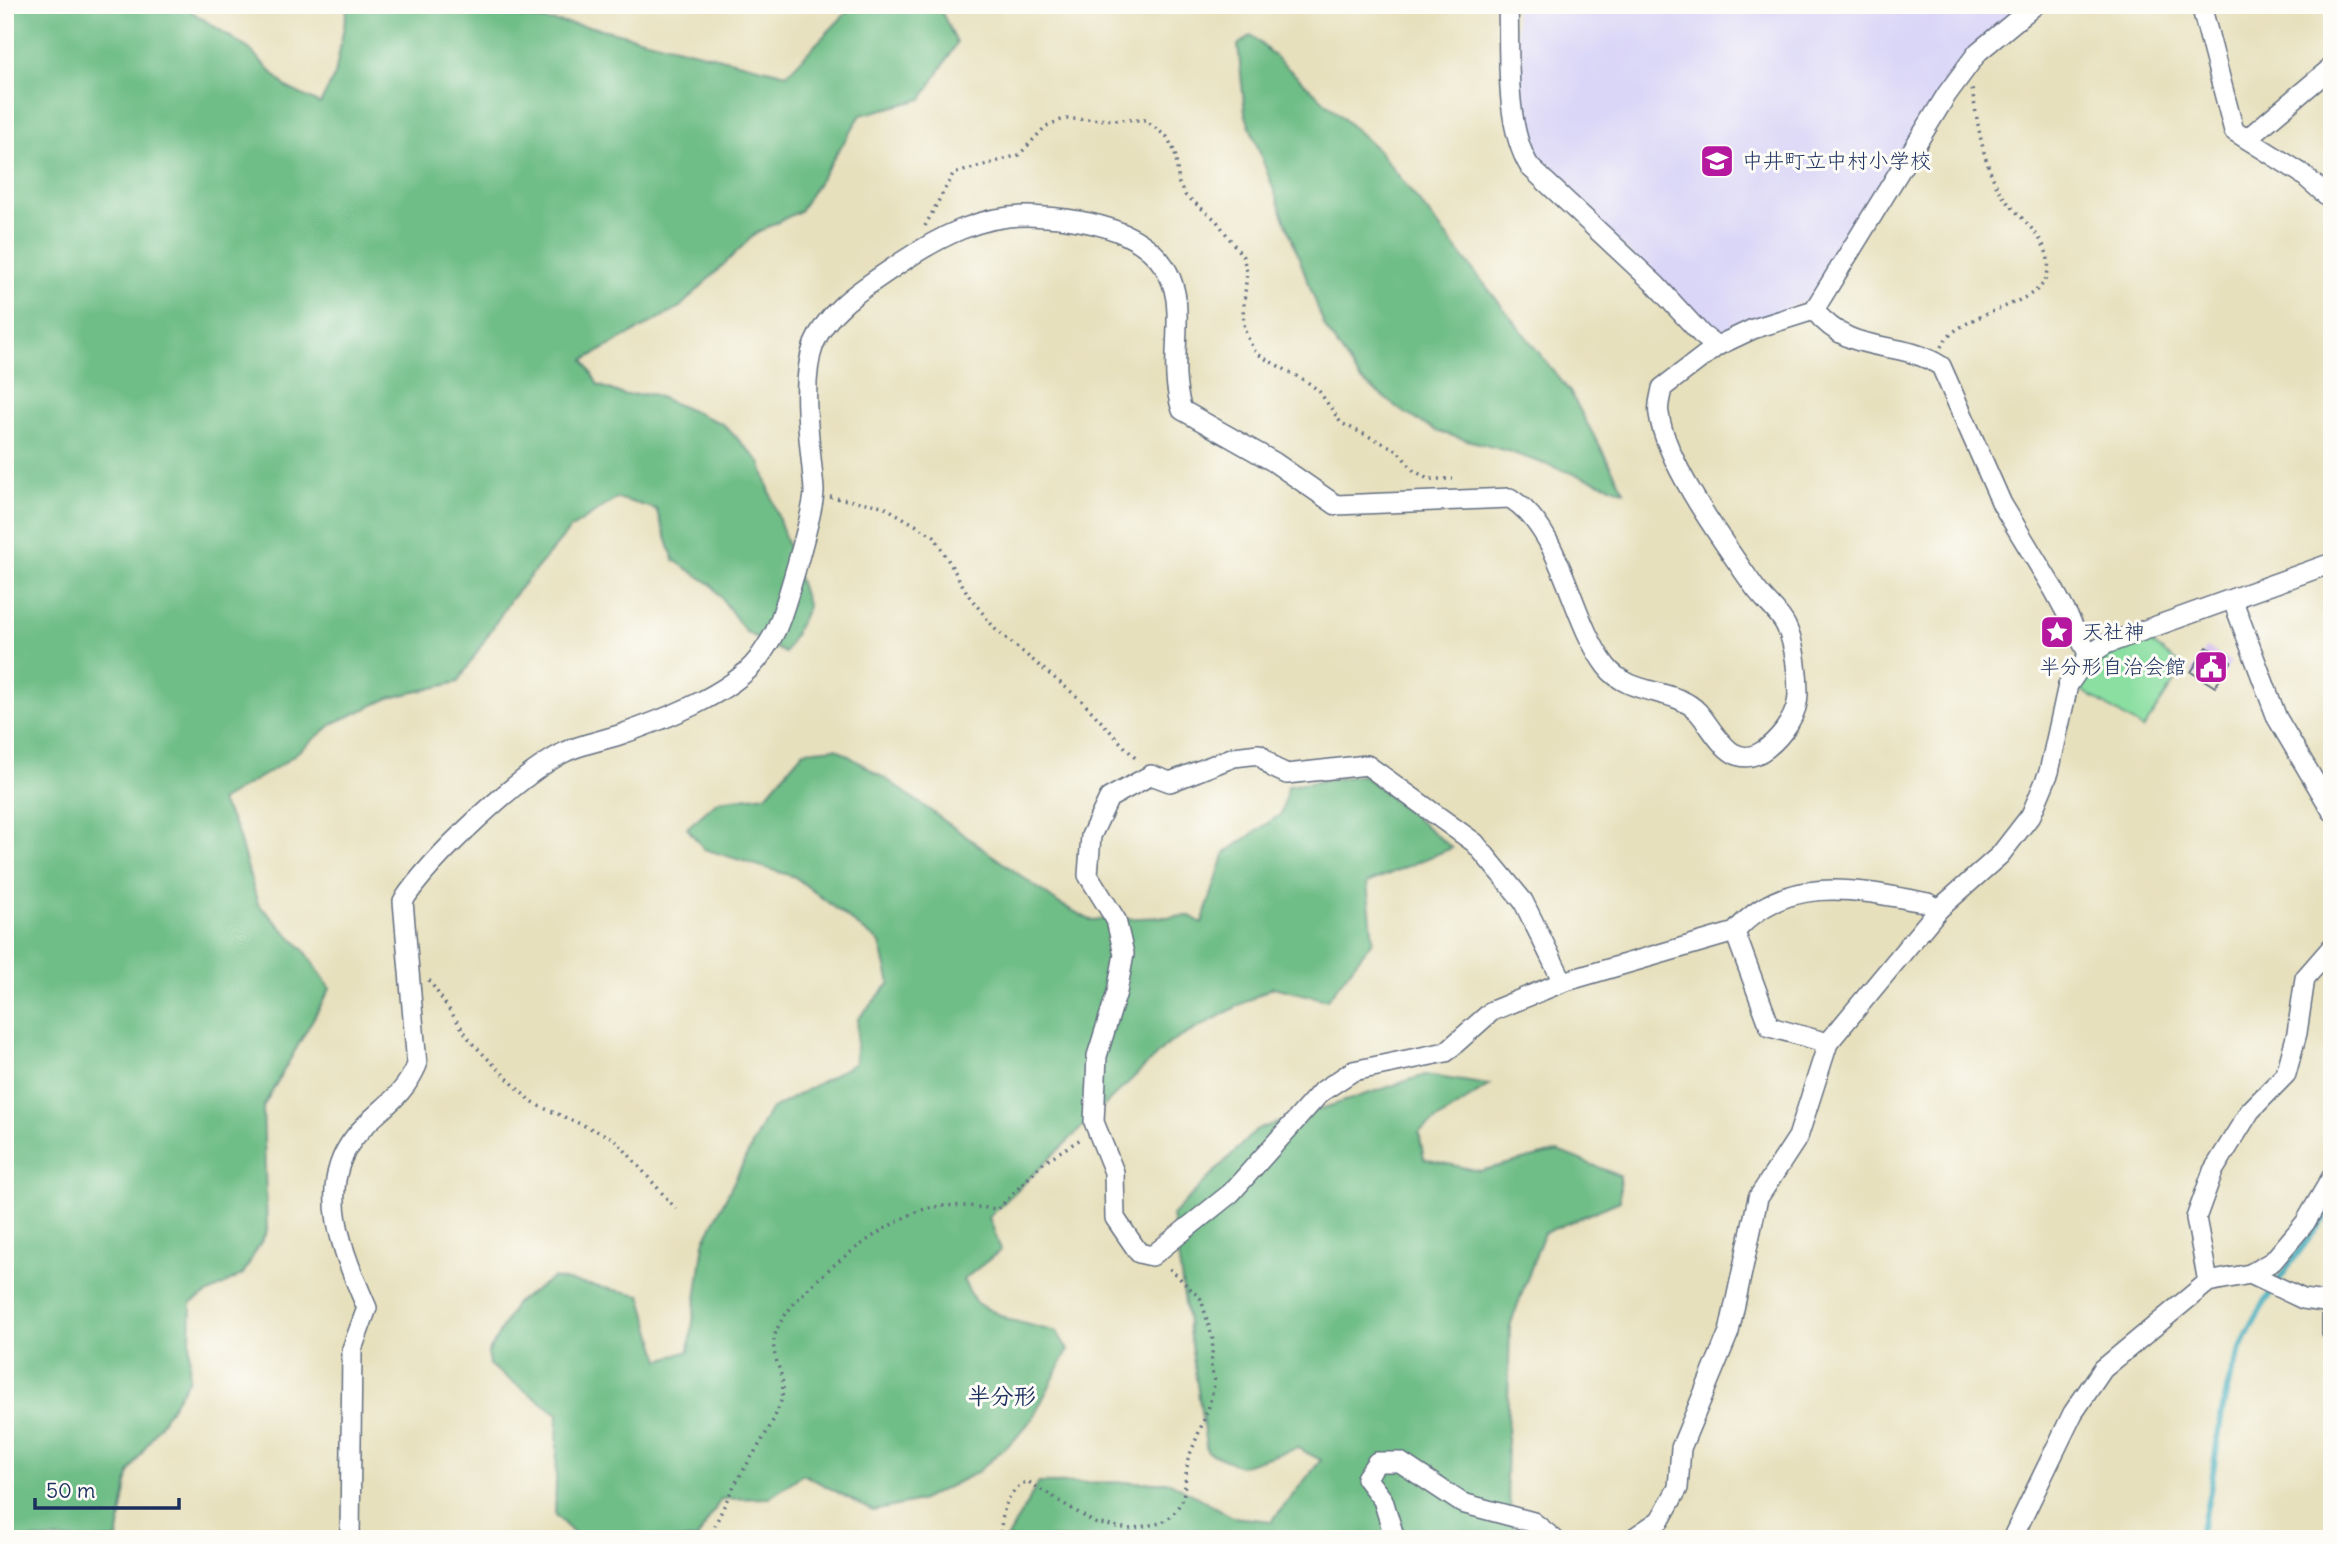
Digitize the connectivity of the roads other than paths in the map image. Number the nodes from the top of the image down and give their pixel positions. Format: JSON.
{"nodes":[{"id":1,"x":1507,"y":5,"type":"edge"},
{"id":2,"x":2035,"y":5,"type":"edge"},
{"id":3,"x":2201,"y":5,"type":"edge"},
{"id":4,"x":2332,"y":66,"type":"edge"},
{"id":5,"x":2248,"y":138,"type":"junction"},
{"id":6,"x":2332,"y":201,"type":"edge"},
{"id":7,"x":1814,"y":310,"type":"junction"},
{"id":8,"x":1717,"y":346,"type":"junction"},
{"id":9,"x":2332,"y":564,"type":"edge"},
{"id":10,"x":2233,"y":601,"type":"junction"},
{"id":11,"x":2089,"y":655,"type":"junction"},
{"id":12,"x":2332,"y":811,"type":"edge"},
{"id":13,"x":1938,"y":909,"type":"junction"},
{"id":14,"x":1735,"y":932,"type":"junction"},
{"id":15,"x":2332,"y":947,"type":"edge"},
{"id":16,"x":1563,"y":982,"type":"junction"},
{"id":17,"x":1828,"y":1043,"type":"junction"},
{"id":18,"x":2332,"y":1177,"type":"edge"},
{"id":19,"x":2250,"y":1274,"type":"junction"},
{"id":20,"x":2207,"y":1282,"type":"junction"},
{"id":21,"x":2332,"y":1303,"type":"edge"},
{"id":22,"x":2332,"y":1315,"type":"edge"},
{"id":23,"x":2332,"y":1333,"type":"edge"},
{"id":24,"x":351,"y":1539,"type":"edge"},
{"id":25,"x":1395,"y":1539,"type":"edge"},
{"id":26,"x":1554,"y":1539,"type":"edge"},
{"id":27,"x":1632,"y":1539,"type":"edge"},
{"id":28,"x":2012,"y":1539,"type":"edge"}],
"edges":[{"from":1,"to":8,"type":"street"},
{"from":2,"to":7,"type":"street"},
{"from":3,"to":5,"type":"street"},
{"from":4,"to":5,"type":"street"},
{"from":5,"to":6,"type":"street"},
{"from":7,"to":8,"type":"street"},
{"from":7,"to":11,"type":"street"},
{"from":8,"to":24,"type":"street"},
{"from":9,"to":10,"type":"street"},
{"from":10,"to":11,"type":"street"},
{"from":10,"to":12,"type":"street"},
{"from":11,"to":13,"type":"street"},
{"from":13,"to":14,"type":"street"},
{"from":13,"to":17,"type":"street"},
{"from":14,"to":16,"type":"street"},
{"from":14,"to":17,"type":"street"},
{"from":15,"to":20,"type":"street"},
{"from":16,"to":16,"type":"street"},
{"from":17,"to":27,"type":"street"},
{"from":18,"to":19,"type":"street"},
{"from":19,"to":20,"type":"street"},
{"from":19,"to":21,"type":"street"},
{"from":20,"to":28,"type":"street"},
{"from":22,"to":23,"type":"street"},
{"from":25,"to":26,"type":"street"}]}
